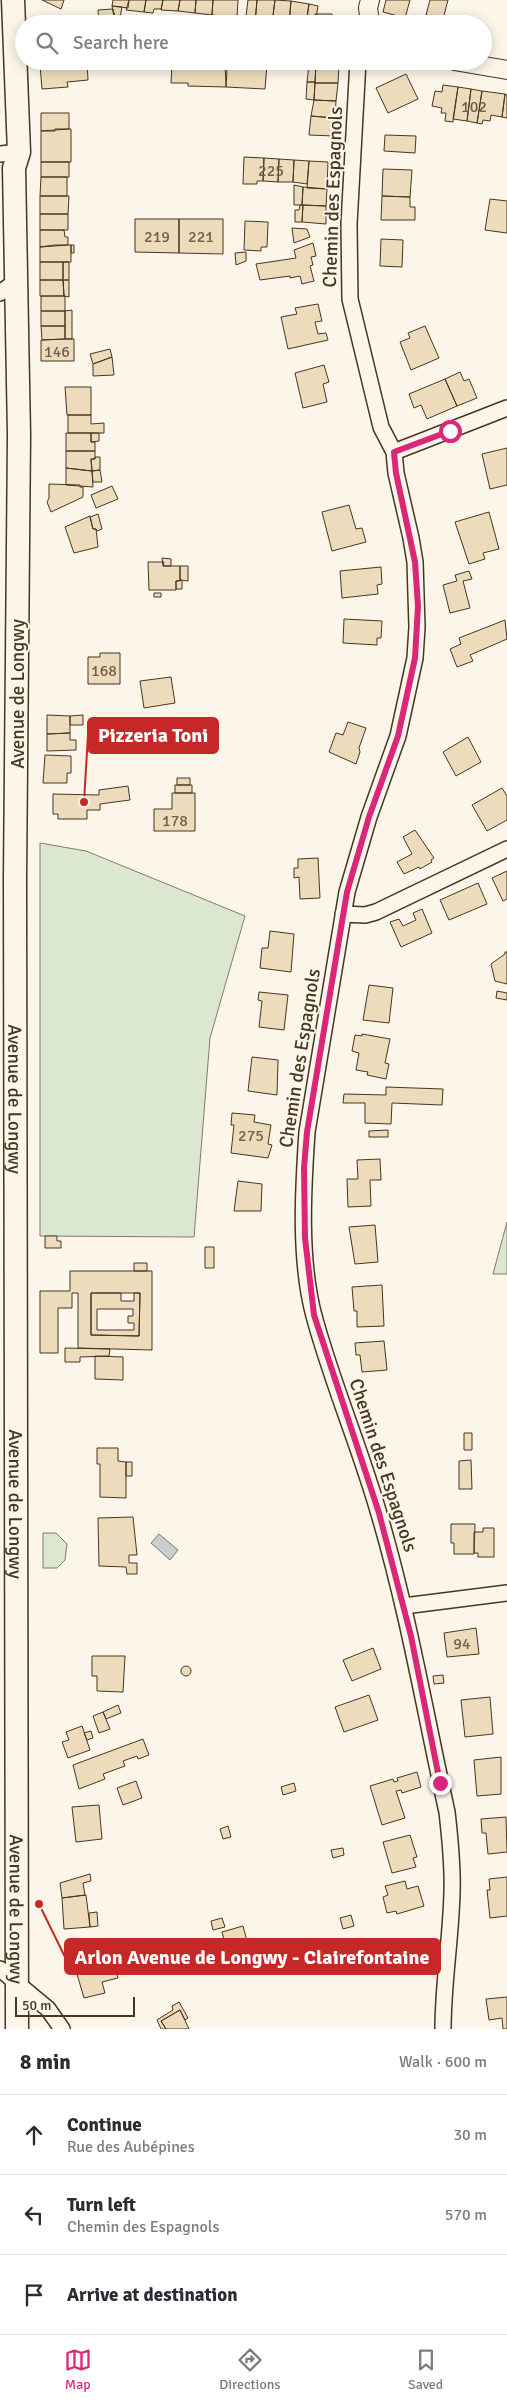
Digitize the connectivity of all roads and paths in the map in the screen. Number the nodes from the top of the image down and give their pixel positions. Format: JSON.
{"nodes":[{"id":1,"x":13,"y":0,"type":"edge"},
{"id":2,"x":370,"y":0,"type":"edge"},
{"id":3,"x":369,"y":15,"type":"edge"},
{"id":4,"x":0,"y":19,"type":"edge"},
{"id":5,"x":492,"y":67,"type":"edge"},
{"id":6,"x":358,"y":70,"type":"edge"},
{"id":7,"x":507,"y":70,"type":"edge"},
{"id":8,"x":10,"y":157,"type":"edge"},
{"id":9,"x":8,"y":287,"type":"edge"},
{"id":10,"x":507,"y":408,"type":"edge"},
{"id":11,"x":394,"y":452,"type":"junction"},
{"id":12,"x":507,"y":849,"type":"edge"},
{"id":13,"x":343,"y":914,"type":"junction"},
{"id":14,"x":507,"y":1594,"type":"edge"},
{"id":15,"x":404,"y":1606,"type":"junction"},
{"id":16,"x":8,"y":1976,"type":"edge"},
{"id":17,"x":17,"y":2029,"type":"edge"},
{"id":18,"x":62,"y":2029,"type":"edge"},
{"id":19,"x":443,"y":2029,"type":"edge"}],
"edges":[{"from":1,"to":8,"type":"main road","name":"Avenue de Longwy"},
{"from":2,"to":3,"type":"street"},
{"from":4,"to":8,"type":"main road","name":"Avenue de Longwy"},
{"from":5,"to":7,"type":"street"},
{"from":6,"to":11,"type":"street","name":"Chemin des Espagnols"},
{"from":8,"to":9,"type":"main road","name":"Avenue de Longwy"},
{"from":9,"to":16,"type":"main road","name":"Avenue de Longwy"},
{"from":10,"to":11,"type":"street"},
{"from":11,"to":13,"type":"street","name":"Chemin des Espagnols"},
{"from":12,"to":13,"type":"street"},
{"from":13,"to":15,"type":"street","name":"Chemin des Espagnols"},
{"from":14,"to":15,"type":"street"},
{"from":15,"to":19,"type":"street","name":"Chemin des Espagnols"},
{"from":16,"to":17,"type":"main road","name":"Avenue de Longwy"},
{"from":16,"to":18,"type":"street"}]}
